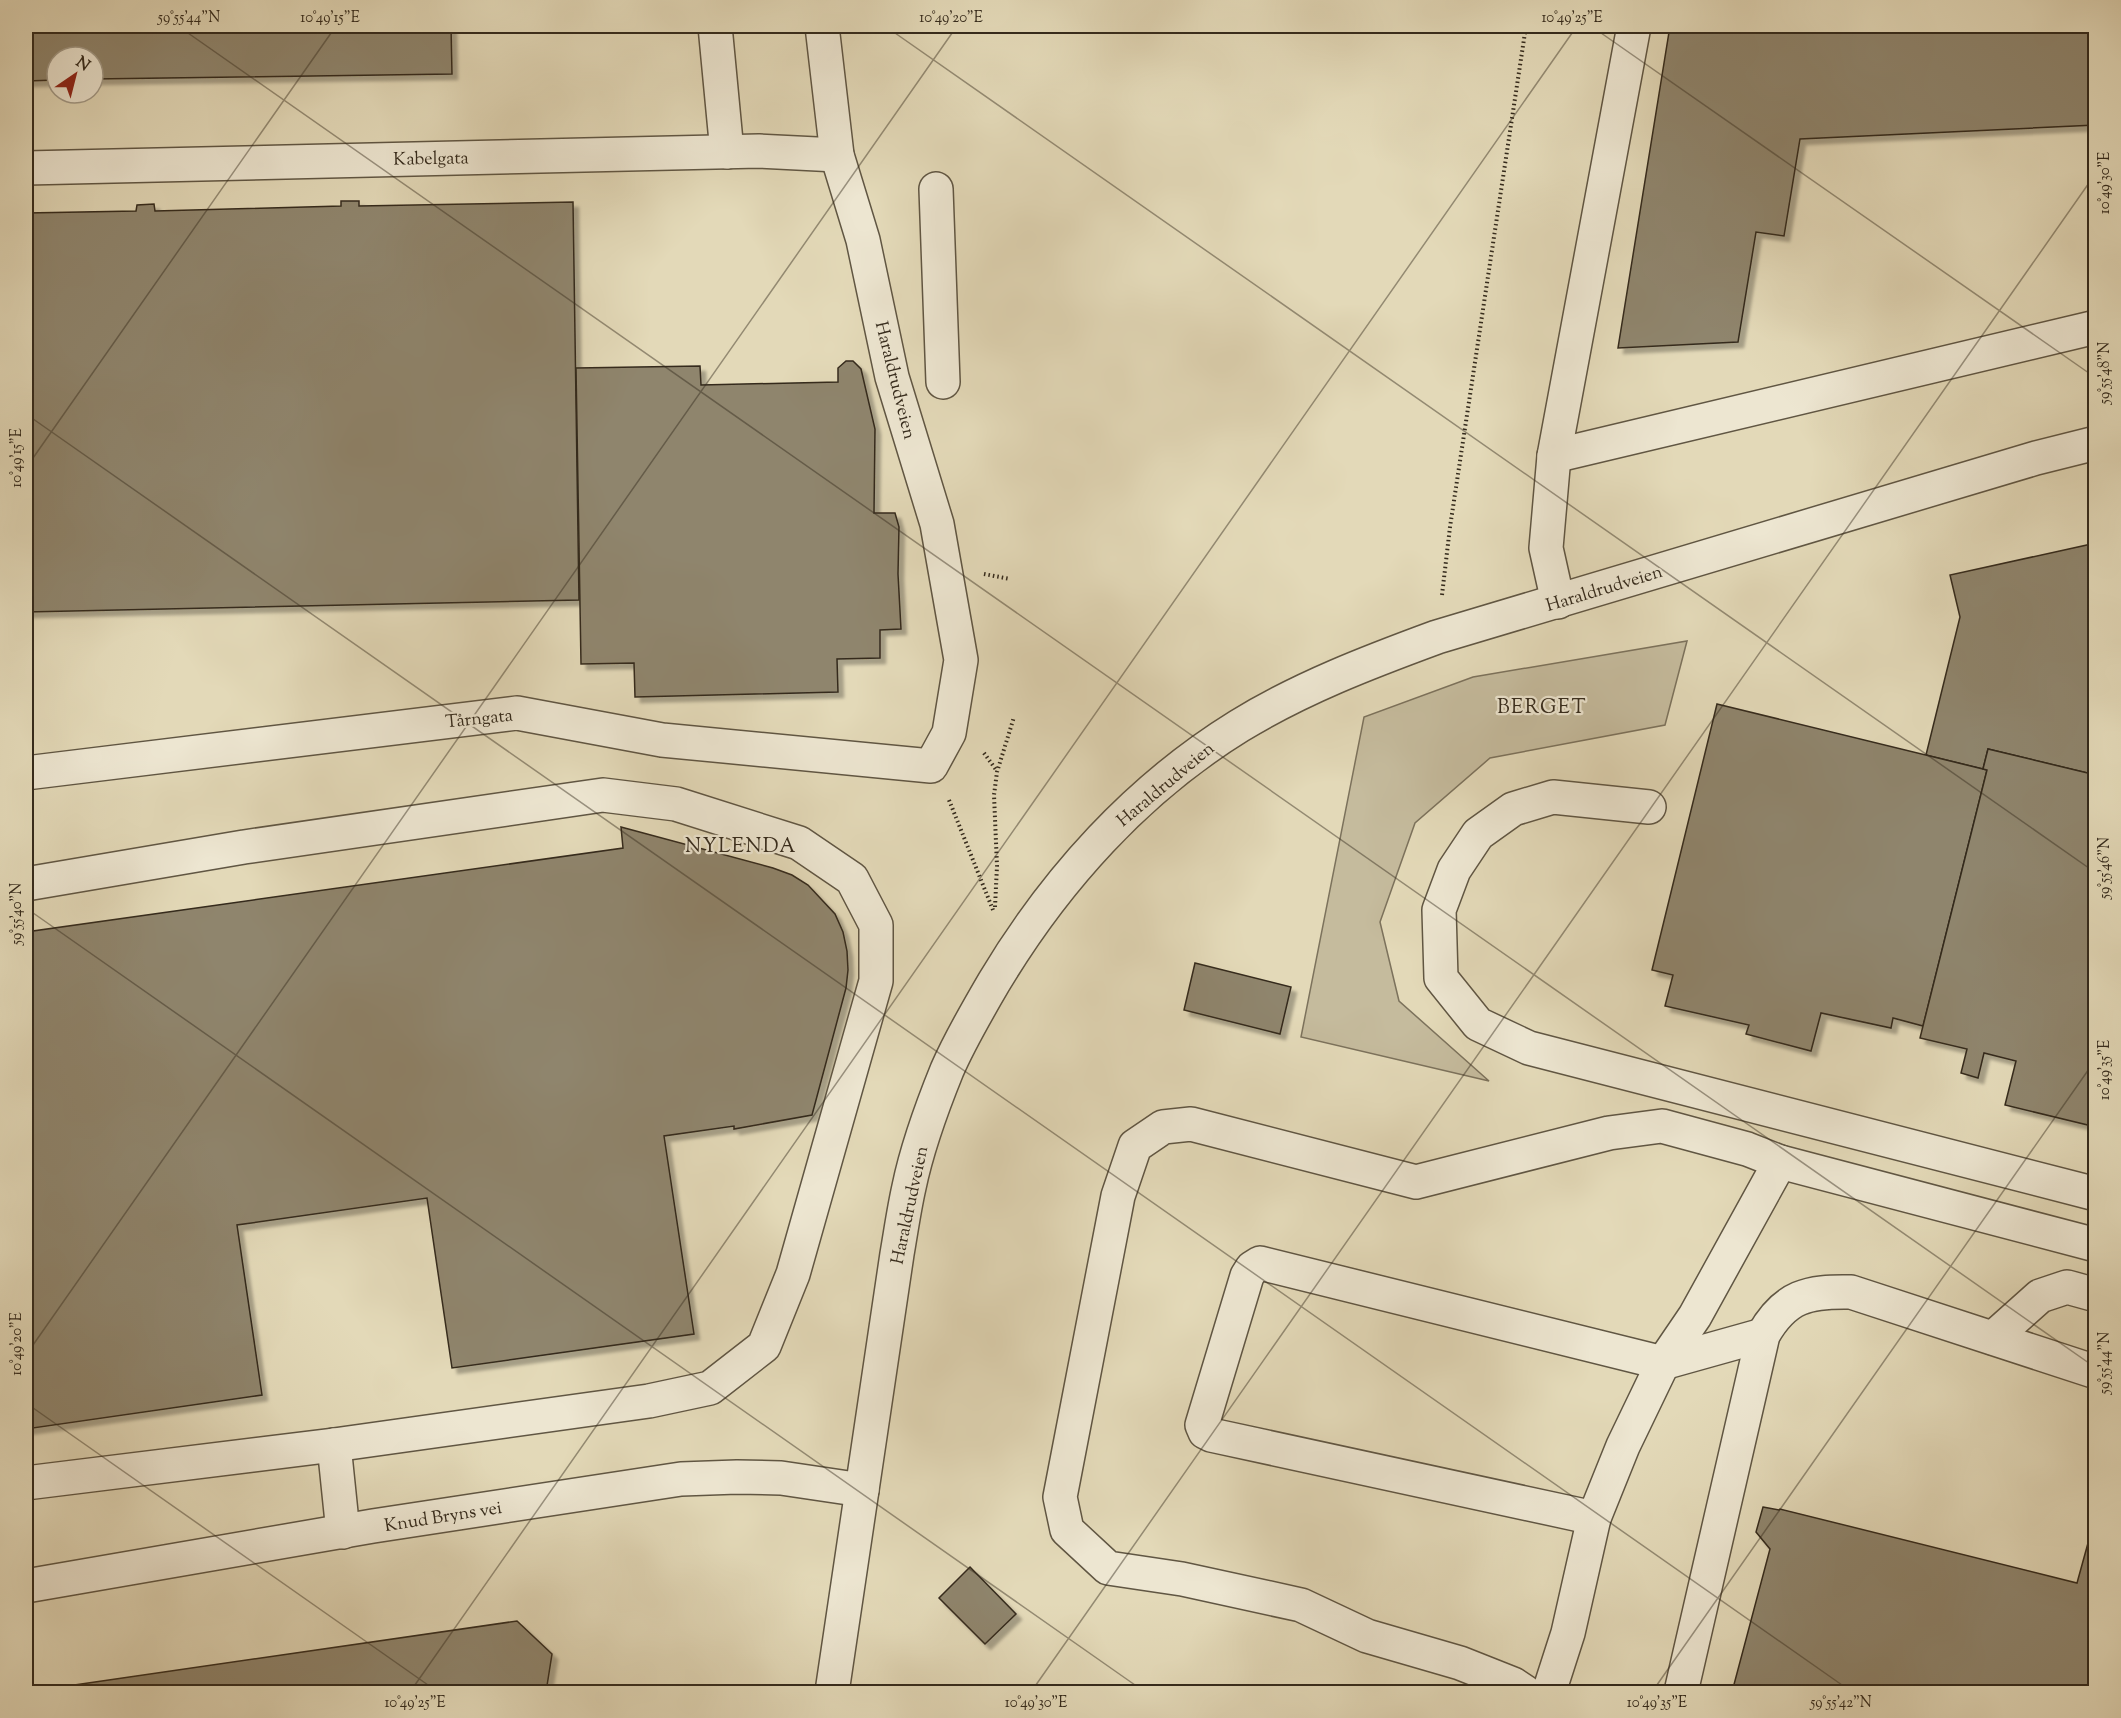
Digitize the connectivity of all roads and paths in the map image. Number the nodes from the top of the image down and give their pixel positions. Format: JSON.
{"nodes":[{"id":1,"x":715,"y":26,"type":"edge"},
{"id":2,"x":822,"y":26,"type":"edge"},
{"id":3,"x":1526,"y":26,"type":"edge"},
{"id":4,"x":1634,"y":26,"type":"edge"},
{"id":5,"x":726,"y":152,"type":"junction"},
{"id":6,"x":837,"y":155,"type":"junction"},
{"id":7,"x":26,"y":168,"type":"edge"},
{"id":8,"x":936,"y":189,"type":"dead end"},
{"id":9,"x":2096,"y":327,"type":"edge"},
{"id":10,"x":944,"y":382,"type":"dead end"},
{"id":11,"x":2096,"y":443,"type":"edge"},
{"id":12,"x":1554,"y":456,"type":"junction"},
{"id":13,"x":975,"y":572,"type":"dead end"},
{"id":14,"x":1010,"y":579,"type":"dead end"},
{"id":15,"x":1441,"y":601,"type":"dead end"},
{"id":16,"x":1558,"y":602,"type":"junction"},
{"id":17,"x":1014,"y":717,"type":"dead end"},
{"id":18,"x":931,"y":766,"type":"junction"},
{"id":19,"x":26,"y":773,"type":"edge"},
{"id":20,"x":1649,"y":807,"type":"dead end"},
{"id":21,"x":26,"y":884,"type":"edge"},
{"id":22,"x":1780,"y":1162,"type":"junction"},
{"id":23,"x":2096,"y":1194,"type":"edge"},
{"id":24,"x":2096,"y":1245,"type":"edge"},
{"id":25,"x":2096,"y":1294,"type":"edge"},
{"id":26,"x":1763,"y":1335,"type":"junction"},
{"id":27,"x":1993,"y":1338,"type":"junction"},
{"id":28,"x":1663,"y":1363,"type":"junction"},
{"id":29,"x":2096,"y":1372,"type":"edge"},
{"id":30,"x":334,"y":1445,"type":"junction"},
{"id":31,"x":26,"y":1483,"type":"edge"},
{"id":32,"x":862,"y":1490,"type":"junction"},
{"id":33,"x":1594,"y":1518,"type":"junction"},
{"id":34,"x":343,"y":1532,"type":"junction"},
{"id":35,"x":26,"y":1586,"type":"edge"},
{"id":36,"x":832,"y":1692,"type":"edge"},
{"id":37,"x":1525,"y":1692,"type":"edge"},
{"id":38,"x":1550,"y":1692,"type":"edge"},
{"id":39,"x":1681,"y":1692,"type":"edge"}],
"edges":[{"from":1,"to":5,"type":"street"},
{"from":2,"to":6,"type":"street","name":"Haraldrudveien"},
{"from":3,"to":15,"type":"path"},
{"from":4,"to":12,"type":"street"},
{"from":5,"to":6,"type":"street","name":"Kabelgata"},
{"from":5,"to":7,"type":"street","name":"Kabelgata"},
{"from":6,"to":18,"type":"street","name":"Haraldrudveien"},
{"from":8,"to":10,"type":"street"},
{"from":9,"to":12,"type":"street"},
{"from":11,"to":16,"type":"street","name":"Haraldrudveien"},
{"from":12,"to":16,"type":"street"},
{"from":13,"to":14,"type":"path"},
{"from":16,"to":32,"type":"street","name":"Haraldrudveien"},
{"from":17,"to":18,"type":"path"},
{"from":18,"to":19,"type":"street","name":"Tårngata"},
{"from":20,"to":23,"type":"street"},
{"from":21,"to":30,"type":"street"},
{"from":22,"to":24,"type":"street"},
{"from":22,"to":28,"type":"street"},
{"from":22,"to":37,"type":"street"},
{"from":25,"to":27,"type":"street"},
{"from":26,"to":27,"type":"street"},
{"from":26,"to":28,"type":"street"},
{"from":26,"to":39,"type":"street"},
{"from":27,"to":29,"type":"street"},
{"from":28,"to":33,"type":"street"},
{"from":28,"to":33,"type":"street"},
{"from":30,"to":31,"type":"street"},
{"from":30,"to":34,"type":"street"},
{"from":32,"to":34,"type":"street","name":"Knud Bryns vei"},
{"from":32,"to":36,"type":"street","name":"Haraldrudveien"},
{"from":33,"to":38,"type":"street"},
{"from":34,"to":35,"type":"street","name":"Knud Bryns vei"}]}
